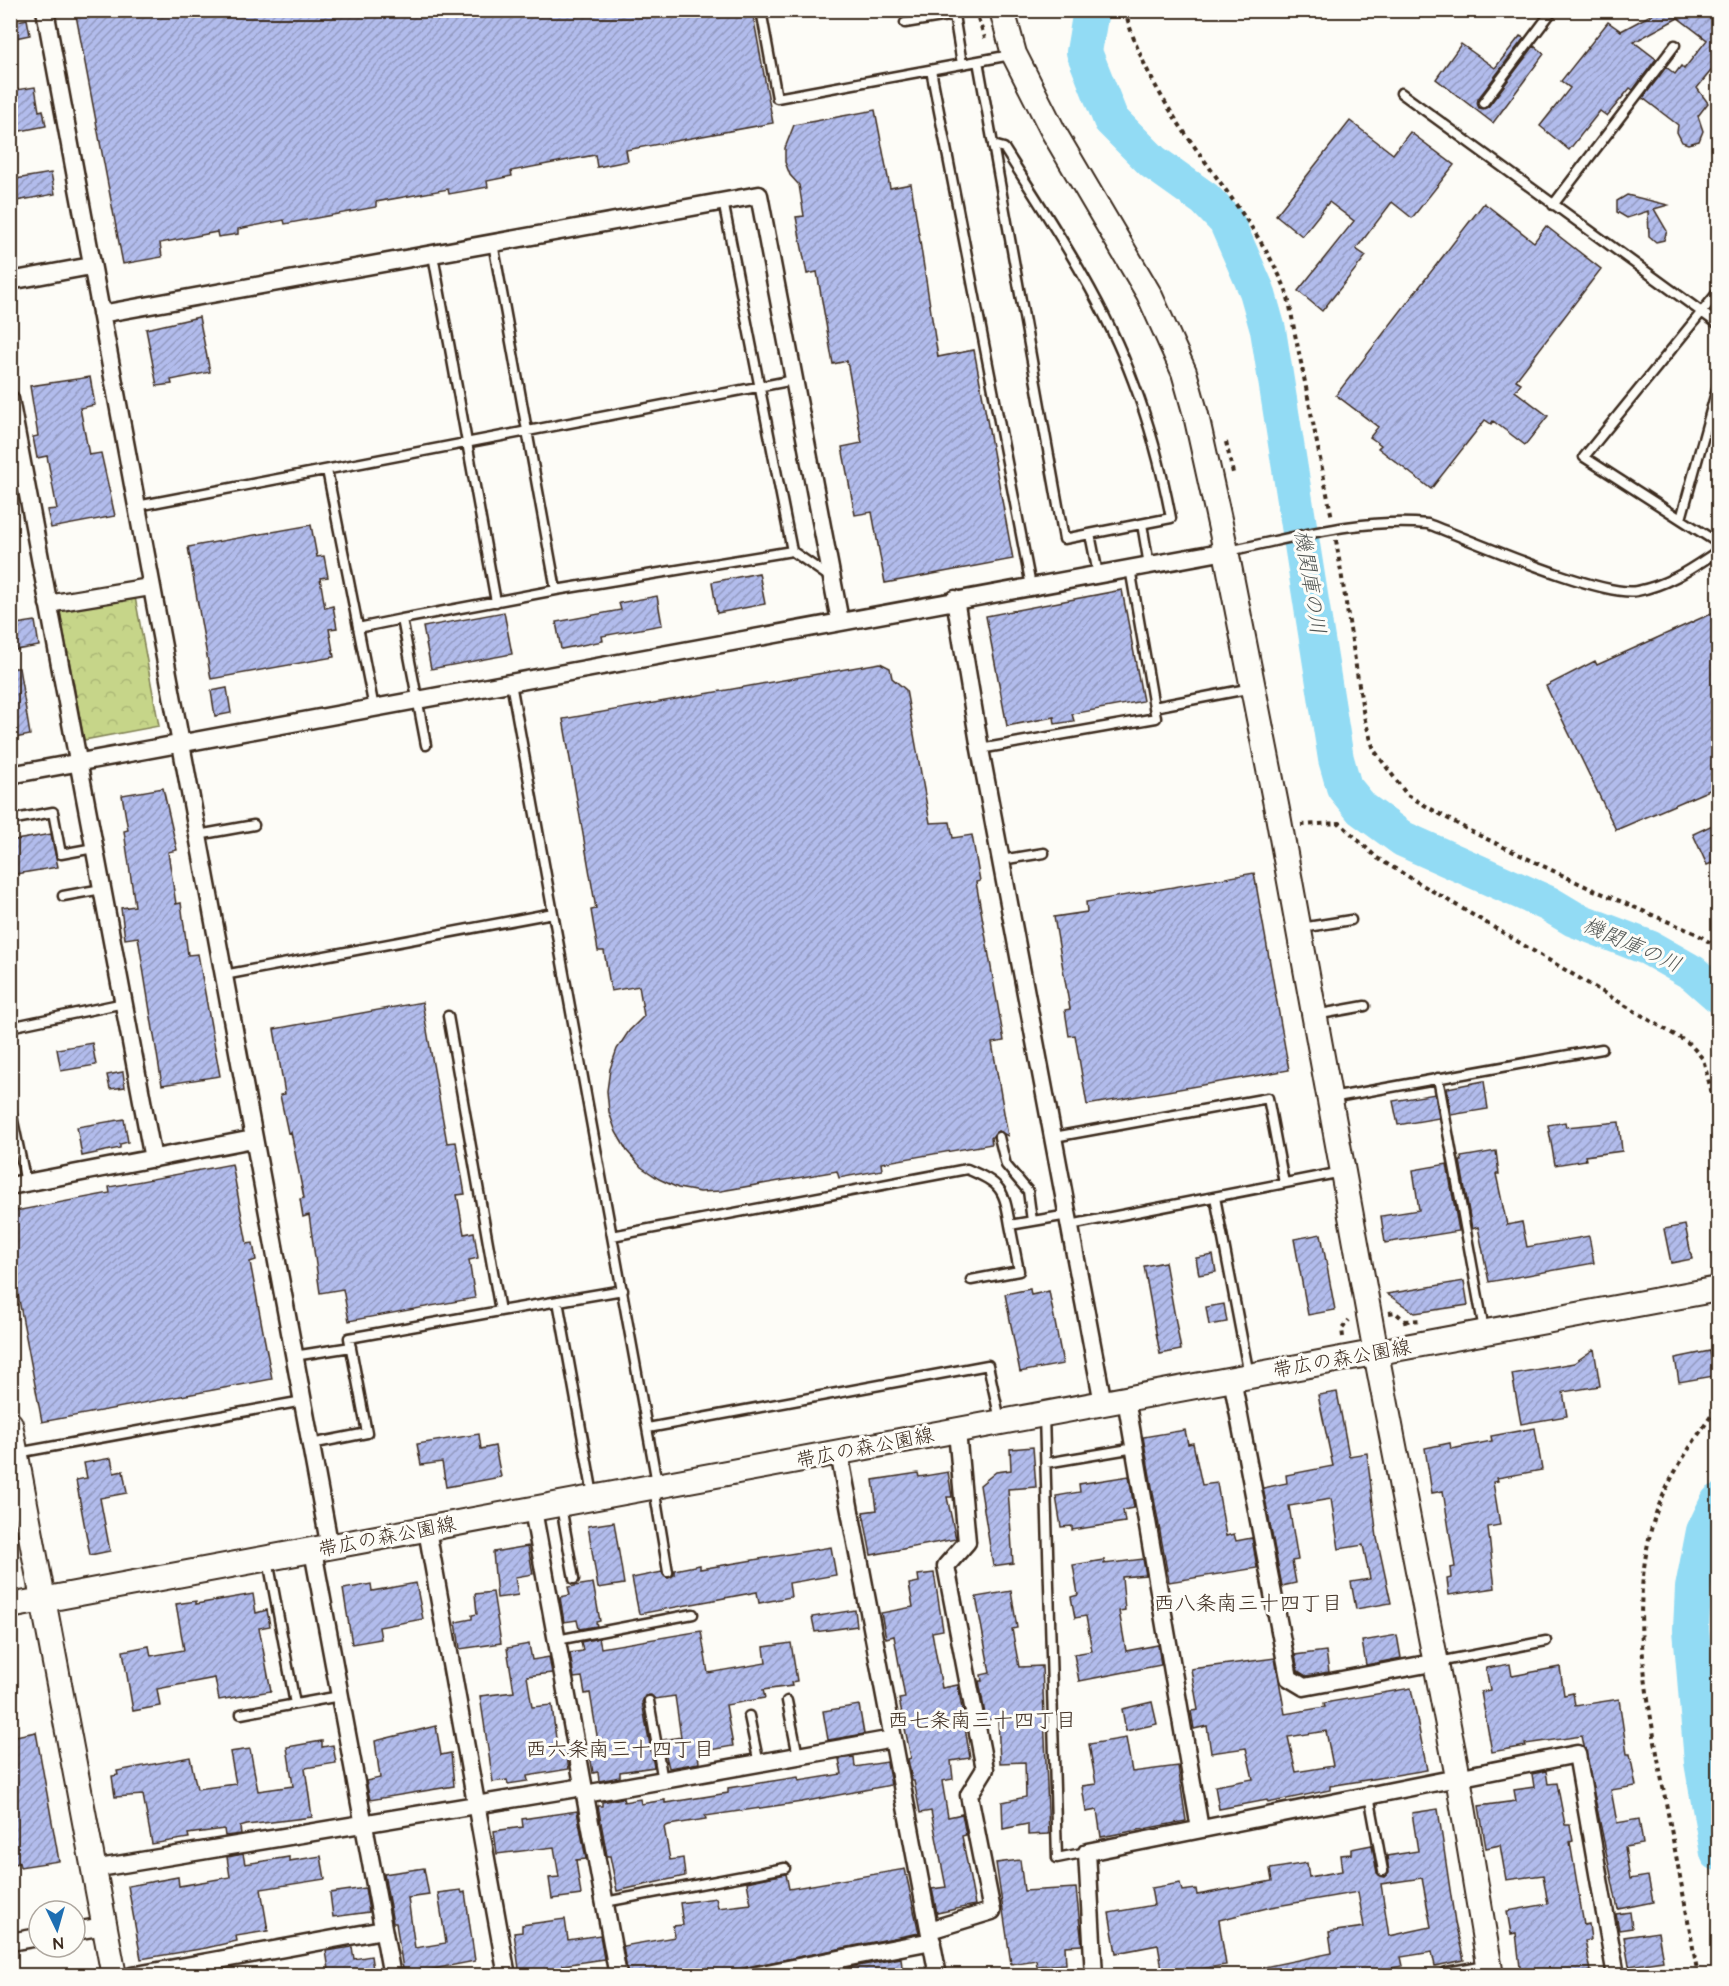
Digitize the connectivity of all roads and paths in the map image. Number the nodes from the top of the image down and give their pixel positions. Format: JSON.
{"nodes":[{"id":1,"x":45,"y":10,"type":"edge"},
{"id":2,"x":761,"y":10,"type":"edge"},
{"id":3,"x":975,"y":10,"type":"edge"},
{"id":4,"x":1002,"y":10,"type":"edge"},
{"id":5,"x":1553,"y":10,"type":"edge"},
{"id":6,"x":905,"y":23,"type":"dead end"},
{"id":7,"x":1675,"y":45,"type":"dead end"},
{"id":8,"x":1004,"y":56,"type":"junction"},
{"id":9,"x":978,"y":61,"type":"junction"},
{"id":10,"x":962,"y":64,"type":"junction"},
{"id":11,"x":931,"y":70,"type":"junction"},
{"id":12,"x":1401,"y":93,"type":"dead end"},
{"id":13,"x":1483,"y":102,"type":"dead end"},
{"id":14,"x":993,"y":145,"type":"junction"},
{"id":15,"x":723,"y":201,"type":"junction"},
{"id":16,"x":1553,"y":205,"type":"junction"},
{"id":17,"x":493,"y":243,"type":"junction"},
{"id":18,"x":433,"y":255,"type":"junction"},
{"id":19,"x":92,"y":266,"type":"junction"},
{"id":20,"x":10,"y":281,"type":"edge"},
{"id":21,"x":1719,"y":292,"type":"edge"},
{"id":22,"x":1701,"y":313,"type":"junction"},
{"id":23,"x":101,"y":314,"type":"junction"},
{"id":24,"x":1719,"y":324,"type":"edge"},
{"id":25,"x":794,"y":380,"type":"junction"},
{"id":26,"x":1719,"y":386,"type":"edge"},
{"id":27,"x":759,"y":387,"type":"junction"},
{"id":28,"x":10,"y":399,"type":"edge"},
{"id":29,"x":527,"y":432,"type":"junction"},
{"id":30,"x":466,"y":443,"type":"junction"},
{"id":31,"x":327,"y":470,"type":"junction"},
{"id":32,"x":137,"y":506,"type":"junction"},
{"id":33,"x":1681,"y":519,"type":"junction"},
{"id":34,"x":1142,"y":524,"type":"junction"},
{"id":35,"x":1090,"y":534,"type":"junction"},
{"id":36,"x":1719,"y":543,"type":"edge"},
{"id":37,"x":792,"y":551,"type":"junction"},
{"id":38,"x":1226,"y":551,"type":"junction"},
{"id":39,"x":1719,"y":551,"type":"edge"},
{"id":40,"x":1149,"y":565,"type":"junction"},
{"id":41,"x":1130,"y":568,"type":"junction"},
{"id":42,"x":1098,"y":574,"type":"junction"},
{"id":43,"x":832,"y":578,"type":"junction"},
{"id":44,"x":1031,"y":586,"type":"junction"},
{"id":45,"x":150,"y":587,"type":"junction"},
{"id":46,"x":556,"y":590,"type":"junction"},
{"id":47,"x":955,"y":599,"type":"junction"},
{"id":48,"x":496,"y":602,"type":"junction"},
{"id":49,"x":48,"y":604,"type":"junction"},
{"id":50,"x":402,"y":619,"type":"junction"},
{"id":51,"x":840,"y":621,"type":"junction"},
{"id":52,"x":358,"y":628,"type":"junction"},
{"id":53,"x":511,"y":683,"type":"junction"},
{"id":54,"x":1253,"y":688,"type":"junction"},
{"id":55,"x":417,"y":700,"type":"junction"},
{"id":56,"x":1154,"y":707,"type":"junction"},
{"id":57,"x":374,"y":708,"type":"junction"},
{"id":58,"x":181,"y":744,"type":"junction"},
{"id":59,"x":426,"y":745,"type":"dead end"},
{"id":60,"x":980,"y":749,"type":"junction"},
{"id":61,"x":78,"y":762,"type":"junction"},
{"id":62,"x":10,"y":775,"type":"edge"},
{"id":63,"x":10,"y":820,"type":"edge"},
{"id":64,"x":254,"y":825,"type":"dead end"},
{"id":65,"x":1300,"y":825,"type":"dead end"},
{"id":66,"x":198,"y":835,"type":"junction"},
{"id":67,"x":94,"y":848,"type":"junction"},
{"id":68,"x":1044,"y":854,"type":"dead end"},
{"id":69,"x":1001,"y":860,"type":"junction"},
{"id":70,"x":102,"y":889,"type":"junction"},
{"id":71,"x":63,"y":896,"type":"dead end"},
{"id":72,"x":553,"y":913,"type":"junction"},
{"id":73,"x":1351,"y":920,"type":"dead end"},
{"id":74,"x":1298,"y":928,"type":"junction"},
{"id":75,"x":224,"y":975,"type":"junction"},
{"id":76,"x":123,"y":1004,"type":"junction"},
{"id":77,"x":1365,"y":1006,"type":"dead end"},
{"id":78,"x":1315,"y":1015,"type":"junction"},
{"id":79,"x":448,"y":1016,"type":"dead end"},
{"id":80,"x":10,"y":1027,"type":"edge"},
{"id":81,"x":1602,"y":1049,"type":"dead end"},
{"id":82,"x":1438,"y":1078,"type":"junction"},
{"id":83,"x":1329,"y":1099,"type":"junction"},
{"id":84,"x":10,"y":1106,"type":"edge"},
{"id":85,"x":1719,"y":1117,"type":"edge"},
{"id":86,"x":999,"y":1137,"type":"dead end"},
{"id":87,"x":1054,"y":1137,"type":"junction"},
{"id":88,"x":253,"y":1139,"type":"junction"},
{"id":89,"x":153,"y":1159,"type":"junction"},
{"id":90,"x":1343,"y":1172,"type":"junction"},
{"id":91,"x":1284,"y":1183,"type":"junction"},
{"id":92,"x":18,"y":1184,"type":"edge"},
{"id":93,"x":1215,"y":1197,"type":"junction"},
{"id":94,"x":1070,"y":1220,"type":"junction"},
{"id":95,"x":1032,"y":1221,"type":"junction"},
{"id":96,"x":1010,"y":1225,"type":"junction"},
{"id":97,"x":612,"y":1236,"type":"junction"},
{"id":98,"x":971,"y":1280,"type":"dead end"},
{"id":99,"x":1719,"y":1289,"type":"edge"},
{"id":100,"x":623,"y":1290,"type":"junction"},
{"id":101,"x":558,"y":1301,"type":"junction"},
{"id":102,"x":1346,"y":1309,"type":"dead end"},
{"id":103,"x":500,"y":1311,"type":"junction"},
{"id":104,"x":1348,"y":1320,"type":"dead end"},
{"id":105,"x":1484,"y":1333,"type":"junction"},
{"id":106,"x":351,"y":1347,"type":"junction"},
{"id":107,"x":1376,"y":1353,"type":"junction"},
{"id":108,"x":294,"y":1356,"type":"junction"},
{"id":109,"x":1241,"y":1377,"type":"junction"},
{"id":110,"x":303,"y":1401,"type":"junction"},
{"id":111,"x":1115,"y":1401,"type":"junction"},
{"id":112,"x":1719,"y":1406,"type":"edge"},
{"id":113,"x":1044,"y":1415,"type":"junction"},
{"id":114,"x":1000,"y":1423,"type":"junction"},
{"id":115,"x":10,"y":1424,"type":"edge"},
{"id":116,"x":648,"y":1428,"type":"junction"},
{"id":117,"x":957,"y":1431,"type":"junction"},
{"id":118,"x":310,"y":1444,"type":"junction"},
{"id":119,"x":1135,"y":1448,"type":"junction"},
{"id":120,"x":839,"y":1453,"type":"junction"},
{"id":121,"x":16,"y":1454,"type":"junction"},
{"id":122,"x":1046,"y":1463,"type":"junction"},
{"id":123,"x":656,"y":1487,"type":"junction"},
{"id":124,"x":593,"y":1499,"type":"junction"},
{"id":125,"x":561,"y":1505,"type":"junction"},
{"id":126,"x":533,"y":1510,"type":"junction"},
{"id":127,"x":427,"y":1530,"type":"junction"},
{"id":128,"x":322,"y":1549,"type":"junction"},
{"id":129,"x":267,"y":1559,"type":"junction"},
{"id":130,"x":669,"y":1572,"type":"dead end"},
{"id":131,"x":574,"y":1579,"type":"dead end"},
{"id":132,"x":44,"y":1600,"type":"junction"},
{"id":133,"x":10,"y":1606,"type":"edge"},
{"id":134,"x":693,"y":1614,"type":"dead end"},
{"id":135,"x":557,"y":1640,"type":"junction"},
{"id":136,"x":1546,"y":1641,"type":"dead end"},
{"id":137,"x":1437,"y":1662,"type":"junction"},
{"id":138,"x":340,"y":1696,"type":"junction"},
{"id":139,"x":649,"y":1701,"type":"dead end"},
{"id":140,"x":787,"y":1701,"type":"dead end"},
{"id":141,"x":295,"y":1704,"type":"junction"},
{"id":142,"x":241,"y":1714,"type":"dead end"},
{"id":143,"x":749,"y":1716,"type":"dead end"},
{"id":144,"x":893,"y":1739,"type":"junction"},
{"id":145,"x":798,"y":1756,"type":"junction"},
{"id":146,"x":759,"y":1764,"type":"junction"},
{"id":147,"x":1458,"y":1777,"type":"junction"},
{"id":148,"x":663,"y":1781,"type":"junction"},
{"id":149,"x":584,"y":1791,"type":"junction"},
{"id":150,"x":1369,"y":1795,"type":"junction"},
{"id":151,"x":476,"y":1805,"type":"junction"},
{"id":152,"x":363,"y":1824,"type":"junction"},
{"id":153,"x":1200,"y":1829,"type":"junction"},
{"id":154,"x":1087,"y":1852,"type":"junction"},
{"id":155,"x":785,"y":1868,"type":"dead end"},
{"id":156,"x":93,"y":1869,"type":"junction"},
{"id":157,"x":1383,"y":1870,"type":"dead end"},
{"id":158,"x":605,"y":1902,"type":"junction"},
{"id":159,"x":104,"y":1926,"type":"junction"},
{"id":160,"x":87,"y":1929,"type":"edge"},
{"id":161,"x":383,"y":1930,"type":"junction"},
{"id":162,"x":931,"y":1936,"type":"junction"},
{"id":163,"x":27,"y":1939,"type":"edge"},
{"id":164,"x":10,"y":1942,"type":"edge"},
{"id":165,"x":1491,"y":1972,"type":"edge"},
{"id":166,"x":114,"y":1976,"type":"edge"},
{"id":167,"x":131,"y":1976,"type":"edge"},
{"id":168,"x":392,"y":1976,"type":"edge"},
{"id":169,"x":507,"y":1976,"type":"edge"},
{"id":170,"x":618,"y":1976,"type":"edge"},
{"id":171,"x":752,"y":1976,"type":"edge"},
{"id":172,"x":938,"y":1976,"type":"edge"},
{"id":173,"x":1094,"y":1976,"type":"edge"},
{"id":174,"x":1447,"y":1976,"type":"edge"},
{"id":175,"x":1616,"y":1976,"type":"edge"},
{"id":176,"x":1698,"y":1976,"type":"edge"}],
"edges":[{"from":1,"to":19,"type":"street"},
{"from":2,"to":11,"type":"lane"},
{"from":3,"to":8,"type":"path"},
{"from":4,"to":8,"type":"street"},
{"from":5,"to":13,"type":"lane"},
{"from":6,"to":10,"type":"lane"},
{"from":7,"to":16,"type":"lane"},
{"from":8,"to":9,"type":"lane"},
{"from":8,"to":38,"type":"street"},
{"from":9,"to":10,"type":"lane"},
{"from":9,"to":14,"type":"lane"},
{"from":10,"to":11,"type":"lane"},
{"from":11,"to":44,"type":"lane"},
{"from":12,"to":16,"type":"lane"},
{"from":14,"to":34,"type":"lane"},
{"from":14,"to":35,"type":"lane"},
{"from":15,"to":17,"type":"street"},
{"from":15,"to":25,"type":"street"},
{"from":15,"to":27,"type":"lane"},
{"from":16,"to":22,"type":"lane"},
{"from":17,"to":18,"type":"street"},
{"from":17,"to":29,"type":"lane"},
{"from":18,"to":23,"type":"street"},
{"from":18,"to":30,"type":"lane"},
{"from":19,"to":20,"type":"street"},
{"from":19,"to":23,"type":"street"},
{"from":21,"to":22,"type":"lane"},
{"from":22,"to":24,"type":"lane"},
{"from":22,"to":33,"type":"lane"},
{"from":23,"to":32,"type":"street"},
{"from":25,"to":27,"type":"lane"},
{"from":25,"to":43,"type":"street"},
{"from":26,"to":33,"type":"lane"},
{"from":27,"to":29,"type":"lane"},
{"from":27,"to":37,"type":"lane"},
{"from":28,"to":49,"type":"street"},
{"from":29,"to":30,"type":"lane"},
{"from":29,"to":46,"type":"lane"},
{"from":30,"to":31,"type":"lane"},
{"from":30,"to":48,"type":"lane"},
{"from":31,"to":32,"type":"lane"},
{"from":31,"to":52,"type":"lane"},
{"from":32,"to":45,"type":"street"},
{"from":33,"to":36,"type":"lane"},
{"from":34,"to":35,"type":"lane"},
{"from":34,"to":40,"type":"lane"},
{"from":35,"to":42,"type":"lane"},
{"from":37,"to":43,"type":"lane"},
{"from":37,"to":46,"type":"lane"},
{"from":38,"to":39,"type":"lane"},
{"from":38,"to":40,"type":"street"},
{"from":38,"to":54,"type":"street"},
{"from":40,"to":41,"type":"street"},
{"from":41,"to":42,"type":"street"},
{"from":41,"to":56,"type":"lane"},
{"from":42,"to":44,"type":"street"},
{"from":43,"to":51,"type":"street"},
{"from":44,"to":47,"type":"street"},
{"from":45,"to":49,"type":"street"},
{"from":45,"to":58,"type":"street"},
{"from":46,"to":48,"type":"lane"},
{"from":47,"to":51,"type":"street"},
{"from":47,"to":60,"type":"street"},
{"from":48,"to":50,"type":"lane"},
{"from":49,"to":61,"type":"street"},
{"from":50,"to":52,"type":"lane"},
{"from":50,"to":55,"type":"lane"},
{"from":51,"to":53,"type":"street"},
{"from":52,"to":57,"type":"lane"},
{"from":53,"to":55,"type":"street"},
{"from":53,"to":72,"type":"lane"},
{"from":54,"to":56,"type":"lane"},
{"from":54,"to":74,"type":"street"},
{"from":55,"to":57,"type":"street"},
{"from":55,"to":59,"type":"lane"},
{"from":56,"to":60,"type":"lane"},
{"from":57,"to":58,"type":"street"},
{"from":58,"to":61,"type":"street"},
{"from":58,"to":66,"type":"street"},
{"from":60,"to":69,"type":"street"},
{"from":61,"to":62,"type":"street"},
{"from":61,"to":67,"type":"street"},
{"from":63,"to":67,"type":"lane"},
{"from":64,"to":66,"type":"lane"},
{"from":65,"to":85,"type":"path"},
{"from":66,"to":75,"type":"street"},
{"from":67,"to":70,"type":"street"},
{"from":68,"to":69,"type":"lane"},
{"from":69,"to":87,"type":"street"},
{"from":70,"to":71,"type":"lane"},
{"from":70,"to":76,"type":"street"},
{"from":72,"to":75,"type":"lane"},
{"from":72,"to":97,"type":"lane"},
{"from":73,"to":74,"type":"lane"},
{"from":74,"to":78,"type":"street"},
{"from":75,"to":88,"type":"street"},
{"from":76,"to":80,"type":"lane"},
{"from":76,"to":89,"type":"street"},
{"from":77,"to":78,"type":"lane"},
{"from":78,"to":83,"type":"street"},
{"from":79,"to":103,"type":"lane"},
{"from":81,"to":82,"type":"lane"},
{"from":82,"to":83,"type":"lane"},
{"from":82,"to":105,"type":"lane"},
{"from":83,"to":90,"type":"street"},
{"from":84,"to":92,"type":"lane"},
{"from":86,"to":95,"type":"lane"},
{"from":87,"to":91,"type":"lane"},
{"from":87,"to":94,"type":"street"},
{"from":88,"to":89,"type":"street"},
{"from":88,"to":108,"type":"street"},
{"from":89,"to":92,"type":"street"},
{"from":90,"to":91,"type":"lane"},
{"from":90,"to":107,"type":"street"},
{"from":91,"to":93,"type":"lane"},
{"from":93,"to":94,"type":"lane"},
{"from":93,"to":109,"type":"lane"},
{"from":94,"to":95,"type":"lane"},
{"from":94,"to":111,"type":"street"},
{"from":95,"to":96,"type":"lane"},
{"from":96,"to":97,"type":"lane"},
{"from":96,"to":98,"type":"lane"},
{"from":97,"to":100,"type":"lane"},
{"from":99,"to":105,"type":"street","name":"帯広の森公園線"},
{"from":100,"to":101,"type":"lane"},
{"from":100,"to":116,"type":"lane"},
{"from":101,"to":103,"type":"lane"},
{"from":101,"to":124,"type":"lane"},
{"from":102,"to":104,"type":"path"},
{"from":103,"to":106,"type":"lane"},
{"from":105,"to":107,"type":"street","name":"帯広の森公園線"},
{"from":106,"to":108,"type":"lane"},
{"from":106,"to":118,"type":"lane"},
{"from":107,"to":109,"type":"street","name":"帯広の森公園線"},
{"from":107,"to":137,"type":"street"},
{"from":108,"to":110,"type":"street"},
{"from":109,"to":111,"type":"street","name":"帯広の森公園線"},
{"from":109,"to":137,"type":"street"},
{"from":110,"to":118,"type":"street"},
{"from":110,"to":121,"type":"lane"},
{"from":111,"to":113,"type":"street","name":"帯広の森公園線"},
{"from":111,"to":119,"type":"street"},
{"from":112,"to":176,"type":"path"},
{"from":113,"to":114,"type":"street","name":"帯広の森公園線"},
{"from":113,"to":122,"type":"lane"},
{"from":114,"to":116,"type":"lane"},
{"from":114,"to":117,"type":"street","name":"帯広の森公園線"},
{"from":115,"to":121,"type":"street"},
{"from":116,"to":123,"type":"lane"},
{"from":117,"to":120,"type":"street","name":"帯広の森公園線"},
{"from":117,"to":162,"type":"street"},
{"from":118,"to":128,"type":"street"},
{"from":119,"to":122,"type":"lane"},
{"from":119,"to":153,"type":"street"},
{"from":120,"to":123,"type":"street","name":"帯広の森公園線"},
{"from":120,"to":144,"type":"street"},
{"from":121,"to":132,"type":"street"},
{"from":122,"to":154,"type":"lane"},
{"from":123,"to":124,"type":"street","name":"帯広の森公園線"},
{"from":123,"to":130,"type":"lane"},
{"from":124,"to":125,"type":"street","name":"帯広の森公園線"},
{"from":125,"to":126,"type":"street","name":"帯広の森公園線"},
{"from":125,"to":131,"type":"lane"},
{"from":126,"to":127,"type":"street","name":"帯広の森公園線"},
{"from":126,"to":135,"type":"street"},
{"from":127,"to":128,"type":"street","name":"帯広の森公園線"},
{"from":127,"to":151,"type":"street"},
{"from":128,"to":129,"type":"street","name":"帯広の森公園線"},
{"from":128,"to":138,"type":"street"},
{"from":129,"to":132,"type":"street","name":"帯広の森公園線"},
{"from":129,"to":141,"type":"lane"},
{"from":132,"to":133,"type":"street","name":"帯広の森公園線"},
{"from":132,"to":156,"type":"street"},
{"from":134,"to":135,"type":"lane"},
{"from":135,"to":149,"type":"street"},
{"from":136,"to":137,"type":"lane"},
{"from":137,"to":147,"type":"street"},
{"from":138,"to":141,"type":"lane"},
{"from":138,"to":152,"type":"street"},
{"from":139,"to":148,"type":"lane"},
{"from":140,"to":145,"type":"lane"},
{"from":141,"to":142,"type":"lane"},
{"from":143,"to":146,"type":"lane"},
{"from":144,"to":145,"type":"street"},
{"from":144,"to":162,"type":"street"},
{"from":145,"to":146,"type":"street"},
{"from":146,"to":148,"type":"street"},
{"from":147,"to":150,"type":"street"},
{"from":147,"to":165,"type":"street"},
{"from":147,"to":175,"type":"street"},
{"from":148,"to":149,"type":"street"},
{"from":149,"to":151,"type":"street"},
{"from":149,"to":158,"type":"street"},
{"from":150,"to":153,"type":"street"},
{"from":150,"to":157,"type":"lane"},
{"from":151,"to":152,"type":"street"},
{"from":151,"to":169,"type":"street"},
{"from":152,"to":156,"type":"street"},
{"from":152,"to":161,"type":"street"},
{"from":153,"to":154,"type":"street"},
{"from":154,"to":173,"type":"street"},
{"from":155,"to":158,"type":"lane"},
{"from":156,"to":159,"type":"street"},
{"from":158,"to":170,"type":"street"},
{"from":159,"to":160,"type":"street"},
{"from":159,"to":166,"type":"street"},
{"from":161,"to":167,"type":"street"},
{"from":161,"to":168,"type":"street"},
{"from":162,"to":171,"type":"street"},
{"from":162,"to":172,"type":"street"},
{"from":163,"to":164,"type":"street"},
{"from":165,"to":174,"type":"street"}]}
